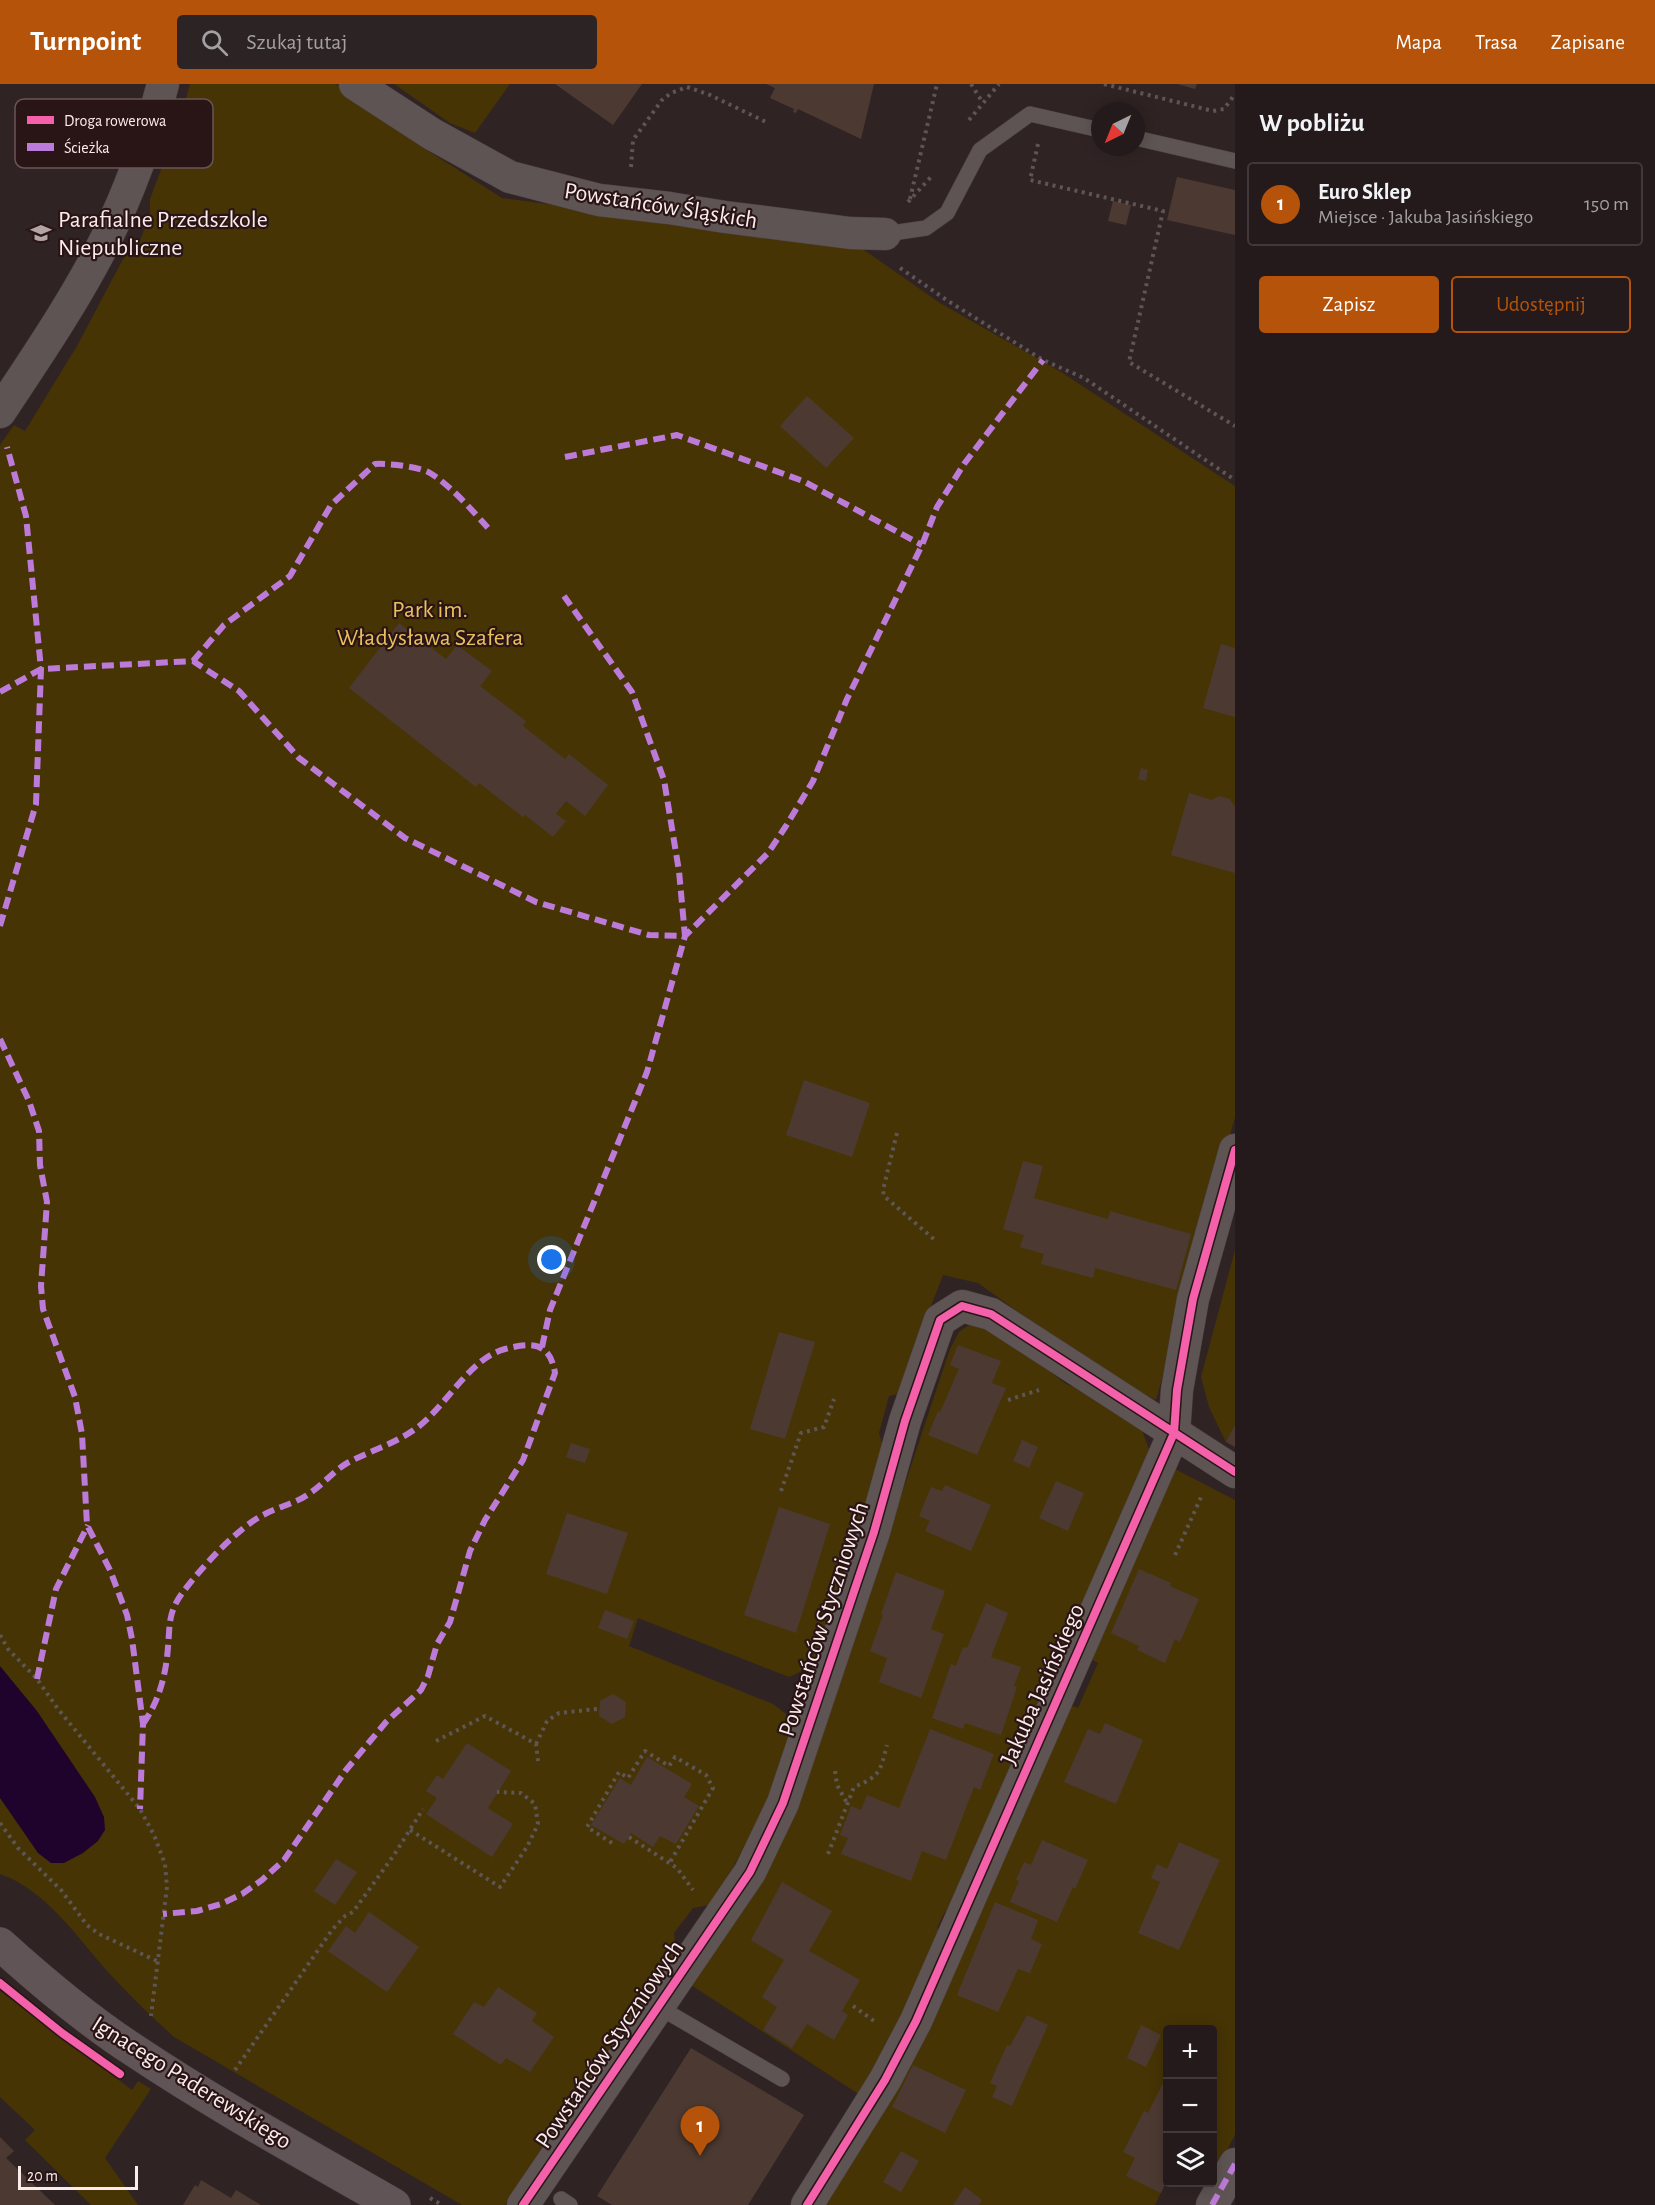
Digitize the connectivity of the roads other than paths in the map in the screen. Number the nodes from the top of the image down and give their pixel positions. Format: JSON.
{"nodes":[{"id":1,"x":163,"y":84,"type":"edge"},
{"id":2,"x":355,"y":84,"type":"edge"},
{"id":3,"x":158,"y":99,"type":"edge"},
{"id":4,"x":1091,"y":128,"type":"edge"},
{"id":5,"x":1145,"y":140,"type":"edge"},
{"id":6,"x":1235,"y":161,"type":"edge"},
{"id":7,"x":135,"y":168,"type":"edge"},
{"id":8,"x":885,"y":234,"type":"joint"},
{"id":9,"x":0,"y":412,"type":"edge"},
{"id":10,"x":1235,"y":1150,"type":"edge"},
{"id":11,"x":1174,"y":1433,"type":"junction"},
{"id":12,"x":1226,"y":1466,"type":"edge"},
{"id":13,"x":0,"y":1944,"type":"edge"},
{"id":14,"x":657,"y":2006,"type":"junction"},
{"id":15,"x":782,"y":2079,"type":"dead end"},
{"id":16,"x":1235,"y":2164,"type":"edge"},
{"id":17,"x":394,"y":2205,"type":"edge"},
{"id":18,"x":523,"y":2205,"type":"edge"},
{"id":19,"x":807,"y":2205,"type":"edge"},
{"id":20,"x":1212,"y":2205,"type":"edge"}],
"edges":[{"from":1,"to":3,"type":"street"},
{"from":2,"to":8,"type":"street","name":"Powstańców Śląskich"},
{"from":4,"to":8,"type":"lane"},
{"from":5,"to":6,"type":"lane"},
{"from":7,"to":9,"type":"street"},
{"from":10,"to":11,"type":"street","name":"Jakuba Jasińskiego"},
{"from":11,"to":12,"type":"street","name":"Powstańców Styczniowych"},
{"from":11,"to":14,"type":"street","name":"Powstańców Styczniowych"},
{"from":11,"to":19,"type":"street","name":"Jakuba Jasińskiego"},
{"from":13,"to":17,"type":"street","name":"Ignacego Paderewskiego"},
{"from":14,"to":15,"type":"lane"},
{"from":14,"to":18,"type":"street","name":"Powstańców Styczniowych"},
{"from":16,"to":20,"type":"street"}]}
